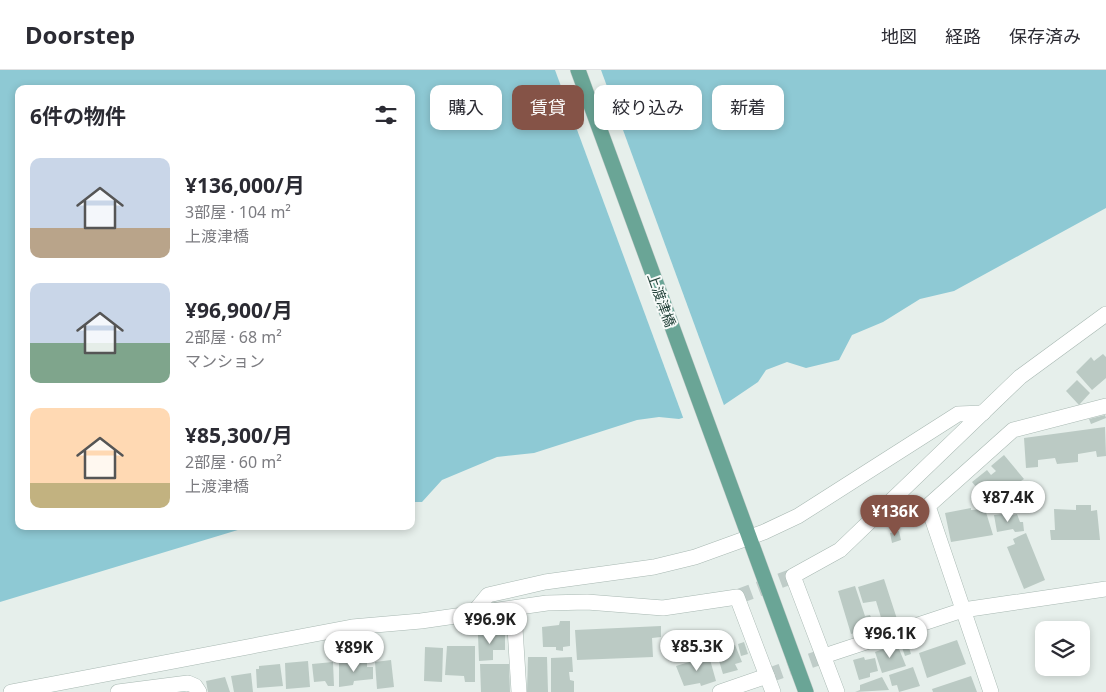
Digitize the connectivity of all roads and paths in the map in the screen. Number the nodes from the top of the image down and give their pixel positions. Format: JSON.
{"nodes":[{"id":1,"x":578,"y":70,"type":"edge"},
{"id":2,"x":1106,"y":314,"type":"edge"},
{"id":3,"x":1106,"y":406,"type":"edge"},
{"id":4,"x":983,"y":413,"type":"junction"},
{"id":5,"x":748,"y":534,"type":"junction"},
{"id":6,"x":1106,"y":589,"type":"edge"},
{"id":7,"x":963,"y":610,"type":"junction"},
{"id":8,"x":474,"y":612,"type":"junction"},
{"id":9,"x":515,"y":628,"type":"dead end"},
{"id":10,"x":824,"y":656,"type":"junction"},
{"id":11,"x":767,"y":676,"type":"junction"},
{"id":12,"x":11,"y":692,"type":"edge"},
{"id":13,"x":118,"y":692,"type":"edge"},
{"id":14,"x":199,"y":692,"type":"edge"},
{"id":15,"x":519,"y":692,"type":"edge"},
{"id":16,"x":720,"y":692,"type":"edge"},
{"id":17,"x":773,"y":692,"type":"edge"},
{"id":18,"x":806,"y":692,"type":"edge"},
{"id":19,"x":837,"y":692,"type":"edge"},
{"id":20,"x":991,"y":692,"type":"edge"}],
"edges":[{"from":1,"to":5,"type":"main road","name":"上渡津橋"},
{"from":2,"to":4,"type":"street"},
{"from":3,"to":7,"type":"street"},
{"from":4,"to":5,"type":"street"},
{"from":4,"to":10,"type":"street"},
{"from":5,"to":8,"type":"street"},
{"from":5,"to":18,"type":"main road","name":"上渡津橋"},
{"from":6,"to":7,"type":"street"},
{"from":7,"to":10,"type":"street"},
{"from":7,"to":20,"type":"street"},
{"from":8,"to":11,"type":"street"},
{"from":8,"to":12,"type":"street"},
{"from":9,"to":15,"type":"street"},
{"from":10,"to":19,"type":"street"},
{"from":11,"to":16,"type":"street"},
{"from":11,"to":17,"type":"street"},
{"from":13,"to":14,"type":"street"}]}
